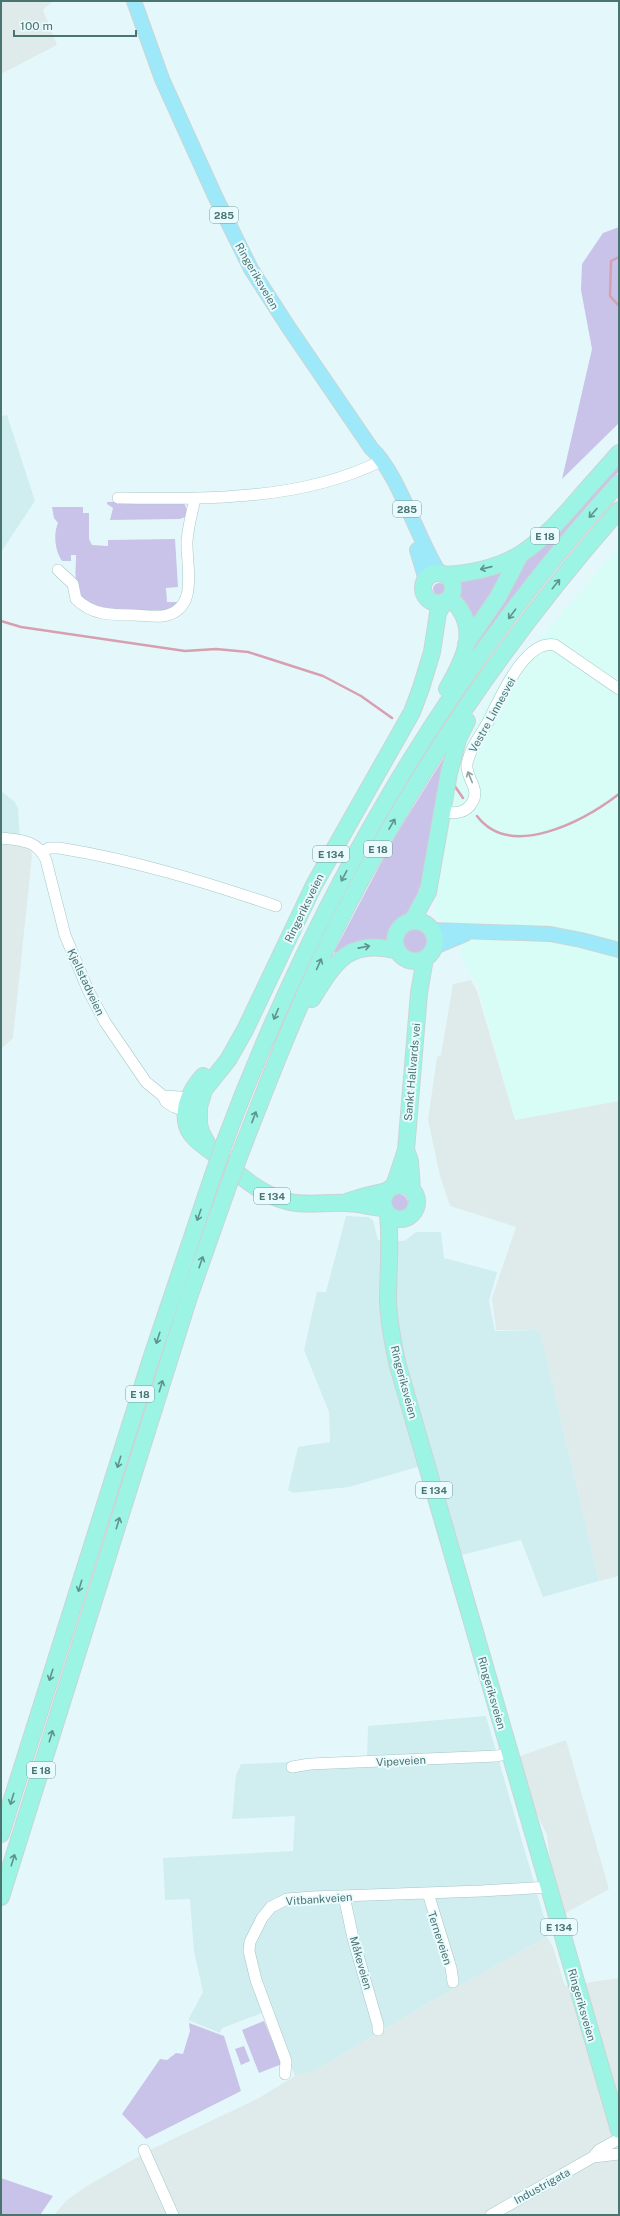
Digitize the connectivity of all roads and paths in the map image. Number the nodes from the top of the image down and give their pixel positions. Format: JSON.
{"nodes":[{"id":1,"x":134,"y":1,"type":"edge"},
{"id":2,"x":619,"y":454,"type":"edge"},
{"id":3,"x":379,"y":462,"type":"junction"},
{"id":4,"x":619,"y":483,"type":"edge"},
{"id":5,"x":118,"y":498,"type":"dead end"},
{"id":6,"x":195,"y":499,"type":"junction"},
{"id":7,"x":619,"y":510,"type":"edge"},
{"id":8,"x":520,"y":555,"type":"junction"},
{"id":9,"x":58,"y":570,"type":"dead end"},
{"id":10,"x":437,"y":576,"type":"junction"},
{"id":11,"x":441,"y":600,"type":"junction"},
{"id":12,"x":466,"y":644,"type":"junction"},
{"id":13,"x":499,"y":660,"type":"junction"},
{"id":14,"x":619,"y":689,"type":"edge"},
{"id":15,"x":412,"y":757,"type":"junction"},
{"id":16,"x":441,"y":812,"type":"junction"},
{"id":17,"x":1,"y":838,"type":"edge"},
{"id":18,"x":42,"y":852,"type":"junction"},
{"id":19,"x":428,"y":892,"type":"junction"},
{"id":20,"x":276,"y":906,"type":"dead end"},
{"id":21,"x":412,"y":921,"type":"junction"},
{"id":22,"x":430,"y":928,"type":"junction"},
{"id":23,"x":468,"y":932,"type":"junction"},
{"id":24,"x":619,"y":950,"type":"edge"},
{"id":25,"x":429,"y":952,"type":"junction"},
{"id":26,"x":403,"y":955,"type":"junction"},
{"id":27,"x":419,"y":993,"type":"junction"},
{"id":28,"x":280,"y":1050,"type":"junction"},
{"id":29,"x":191,"y":1106,"type":"junction"},
{"id":30,"x":406,"y":1150,"type":"junction"},
{"id":31,"x":390,"y":1189,"type":"junction"},
{"id":32,"x":412,"y":1190,"type":"junction"},
{"id":33,"x":345,"y":1203,"type":"junction"},
{"id":34,"x":386,"y":1211,"type":"junction"},
{"id":35,"x":404,"y":1219,"type":"junction"},
{"id":36,"x":391,"y":1253,"type":"junction"},
{"id":37,"x":510,"y":1754,"type":"junction"},
{"id":38,"x":292,"y":1767,"type":"dead end"},
{"id":39,"x":1,"y":1834,"type":"edge"},
{"id":40,"x":548,"y":1887,"type":"junction"},
{"id":41,"x":428,"y":1893,"type":"junction"},
{"id":42,"x":344,"y":1896,"type":"junction"},
{"id":43,"x":1,"y":1897,"type":"edge"},
{"id":44,"x":452,"y":1982,"type":"dead end"},
{"id":45,"x":378,"y":2030,"type":"dead end"},
{"id":46,"x":285,"y":2074,"type":"dead end"},
{"id":47,"x":619,"y":2130,"type":"edge"},
{"id":48,"x":619,"y":2139,"type":"edge"},
{"id":49,"x":144,"y":2150,"type":"dead end"},
{"id":50,"x":619,"y":2154,"type":"edge"},
{"id":51,"x":593,"y":2157,"type":"junction"},
{"id":52,"x":173,"y":2215,"type":"edge"},
{"id":53,"x":491,"y":2215,"type":"edge"}],
"edges":[{"from":1,"to":3,"type":"main road","name":"Ringeriksveien","number":"285"},
{"from":2,"to":8,"type":"highway","number":"E 18"},
{"from":3,"to":6,"type":"street"},
{"from":3,"to":10,"type":"main road","name":"Ringeriksveien","number":"285"},
{"from":4,"to":15,"type":"highway","number":"E 18","one_way":true},
{"from":5,"to":6,"type":"street"},
{"from":6,"to":9,"type":"street"},
{"from":13,"to":7,"type":"highway","number":"E 18","one_way":true},
{"from":8,"to":10,"type":"highway","number":"E 18","one_way":true},
{"from":8,"to":12,"type":"highway","number":"E 18"},
{"from":10,"to":11,"type":"highway","number":"E 134"},
{"from":10,"to":11,"type":"highway","number":"E 134"},
{"from":11,"to":12,"type":"highway","number":"E 18"},
{"from":11,"to":29,"type":"highway","name":"Ringeriksveien","number":"E 134"},
{"from":12,"to":15,"type":"highway","number":"E 18"},
{"from":13,"to":16,"type":"highway","number":"E 18"},
{"from":28,"to":13,"type":"highway","number":"E 18","one_way":true},
{"from":16,"to":14,"type":"street","name":"Vestre Linnesvei","one_way":true},
{"from":15,"to":39,"type":"highway","number":"E 18","one_way":true,"bridge":true},
{"from":16,"to":19,"type":"highway","number":"E 18"},
{"from":17,"to":18,"type":"street"},
{"from":18,"to":20,"type":"street"},
{"from":18,"to":29,"type":"street","name":"Kjellstadveien"},
{"from":19,"to":21,"type":"highway","number":"E 18"},
{"from":19,"to":22,"type":"highway","number":"E 18"},
{"from":21,"to":22,"type":"highway"},
{"from":21,"to":26,"type":"highway","number":"E 18"},
{"from":22,"to":23,"type":"main road"},
{"from":22,"to":25,"type":"highway","number":"E 18"},
{"from":23,"to":24,"type":"main road"},
{"from":23,"to":25,"type":"main road"},
{"from":25,"to":26,"type":"highway","number":"E 18"},
{"from":25,"to":27,"type":"highway","name":"Sankt Hallvards vei","number":"E 18"},
{"from":26,"to":27,"type":"highway","name":"Sankt Hallvards vei","number":"E 18"},
{"from":28,"to":26,"type":"highway","number":"E 18","one_way":true},
{"from":27,"to":30,"type":"highway","name":"Sankt Hallvards vei","number":"E 18"},
{"from":43,"to":28,"type":"highway","number":"E 18","one_way":true,"bridge":true},
{"from":29,"to":33,"type":"highway","name":"Ringeriksveien","number":"E 134"},
{"from":30,"to":31,"type":"highway","name":"Sankt Hallvards vei","number":"E 18"},
{"from":30,"to":32,"type":"highway","name":"Sankt Hallvards vei","number":"E 18"},
{"from":31,"to":32,"type":"highway","number":"E 134"},
{"from":31,"to":33,"type":"highway","name":"Ringeriksveien","number":"E 134"},
{"from":31,"to":34,"type":"highway","number":"E 134"},
{"from":32,"to":35,"type":"highway","number":"E 134"},
{"from":33,"to":34,"type":"highway","name":"Ringeriksveien","number":"E 134"},
{"from":34,"to":35,"type":"highway","number":"E 134"},
{"from":34,"to":36,"type":"highway","name":"Ringeriksveien","number":"E 134"},
{"from":35,"to":36,"type":"highway","name":"Ringeriksveien","number":"E 134"},
{"from":36,"to":37,"type":"highway","name":"Ringeriksveien","number":"E 134"},
{"from":37,"to":38,"type":"street","name":"Vipeveien"},
{"from":37,"to":40,"type":"highway","name":"Ringeriksveien","number":"E 134"},
{"from":40,"to":41,"type":"street","name":"Vitbankveien"},
{"from":40,"to":47,"type":"highway","name":"Ringeriksveien","number":"E 134"},
{"from":41,"to":42,"type":"street","name":"Vitbankveien"},
{"from":41,"to":44,"type":"street","name":"Terneveien"},
{"from":42,"to":45,"type":"street","name":"Måkeveien"},
{"from":42,"to":46,"type":"street","name":"Vitbankveien"},
{"from":48,"to":51,"type":"street","name":"Industrigata"},
{"from":49,"to":52,"type":"street"},
{"from":50,"to":51,"type":"street","name":"Industrigata"},
{"from":51,"to":53,"type":"street","name":"Industrigata"}]}
